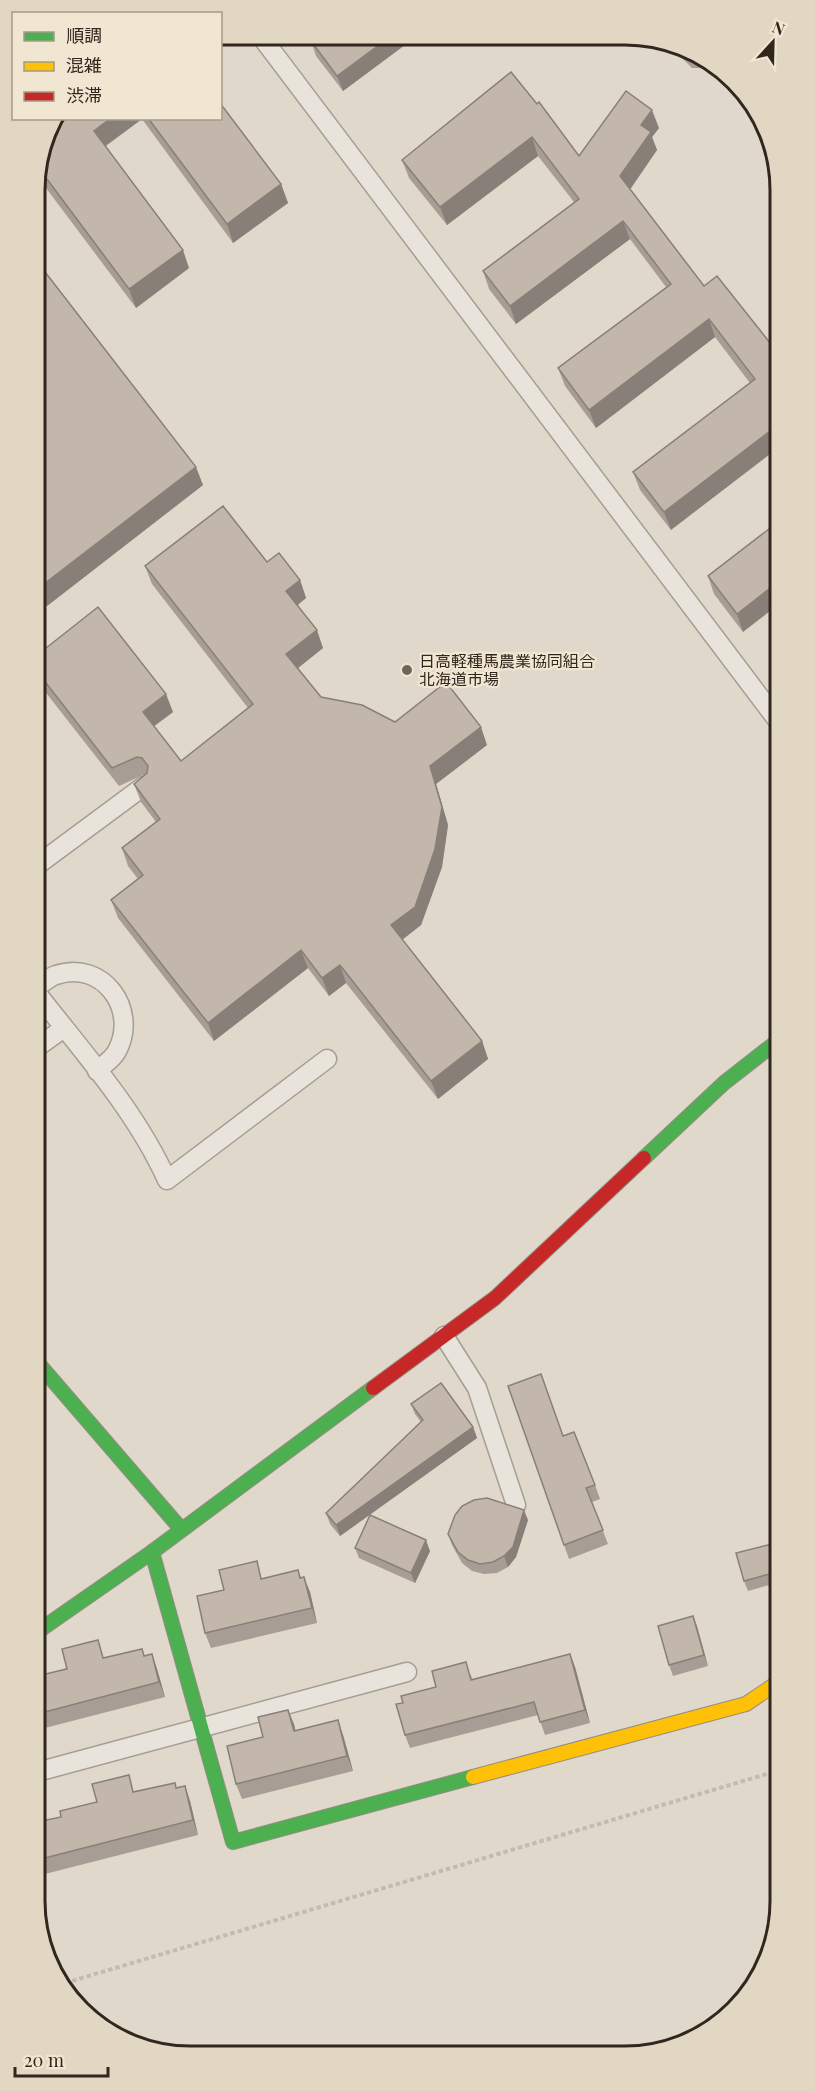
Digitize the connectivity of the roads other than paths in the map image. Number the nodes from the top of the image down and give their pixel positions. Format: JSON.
{"nodes":[{"id":1,"x":268,"y":45,"type":"edge"},
{"id":2,"x":770,"y":710,"type":"edge"},
{"id":3,"x":144,"y":786,"type":"edge"},
{"id":4,"x":45,"y":859,"type":"edge"},
{"id":5,"x":45,"y":983,"type":"edge"},
{"id":6,"x":45,"y":1002,"type":"edge"},
{"id":7,"x":64,"y":1028,"type":"junction"},
{"id":8,"x":45,"y":1042,"type":"edge"},
{"id":9,"x":770,"y":1047,"type":"edge"},
{"id":10,"x":327,"y":1059,"type":"dead end"},
{"id":11,"x":97,"y":1071,"type":"junction"},
{"id":12,"x":444,"y":1336,"type":"junction"},
{"id":13,"x":45,"y":1371,"type":"edge"},
{"id":14,"x":516,"y":1505,"type":"edge"},
{"id":15,"x":181,"y":1530,"type":"junction"},
{"id":16,"x":152,"y":1552,"type":"junction"},
{"id":17,"x":45,"y":1626,"type":"edge"},
{"id":18,"x":407,"y":1672,"type":"dead end"},
{"id":19,"x":770,"y":1687,"type":"edge"},
{"id":20,"x":200,"y":1727,"type":"junction"},
{"id":21,"x":45,"y":1770,"type":"edge"}],
"edges":[{"from":1,"to":2,"type":"lane"},
{"from":3,"to":4,"type":"lane"},
{"from":5,"to":11,"type":"lane"},
{"from":6,"to":7,"type":"lane"},
{"from":7,"to":8,"type":"lane"},
{"from":7,"to":11,"type":"lane"},
{"from":9,"to":12,"type":"street"},
{"from":10,"to":11,"type":"lane"},
{"from":12,"to":14,"type":"lane"},
{"from":12,"to":15,"type":"street"},
{"from":13,"to":15,"type":"street"},
{"from":15,"to":16,"type":"street"},
{"from":16,"to":17,"type":"street"},
{"from":16,"to":20,"type":"street"},
{"from":18,"to":20,"type":"lane"},
{"from":19,"to":20,"type":"street"},
{"from":20,"to":21,"type":"lane"}]}
